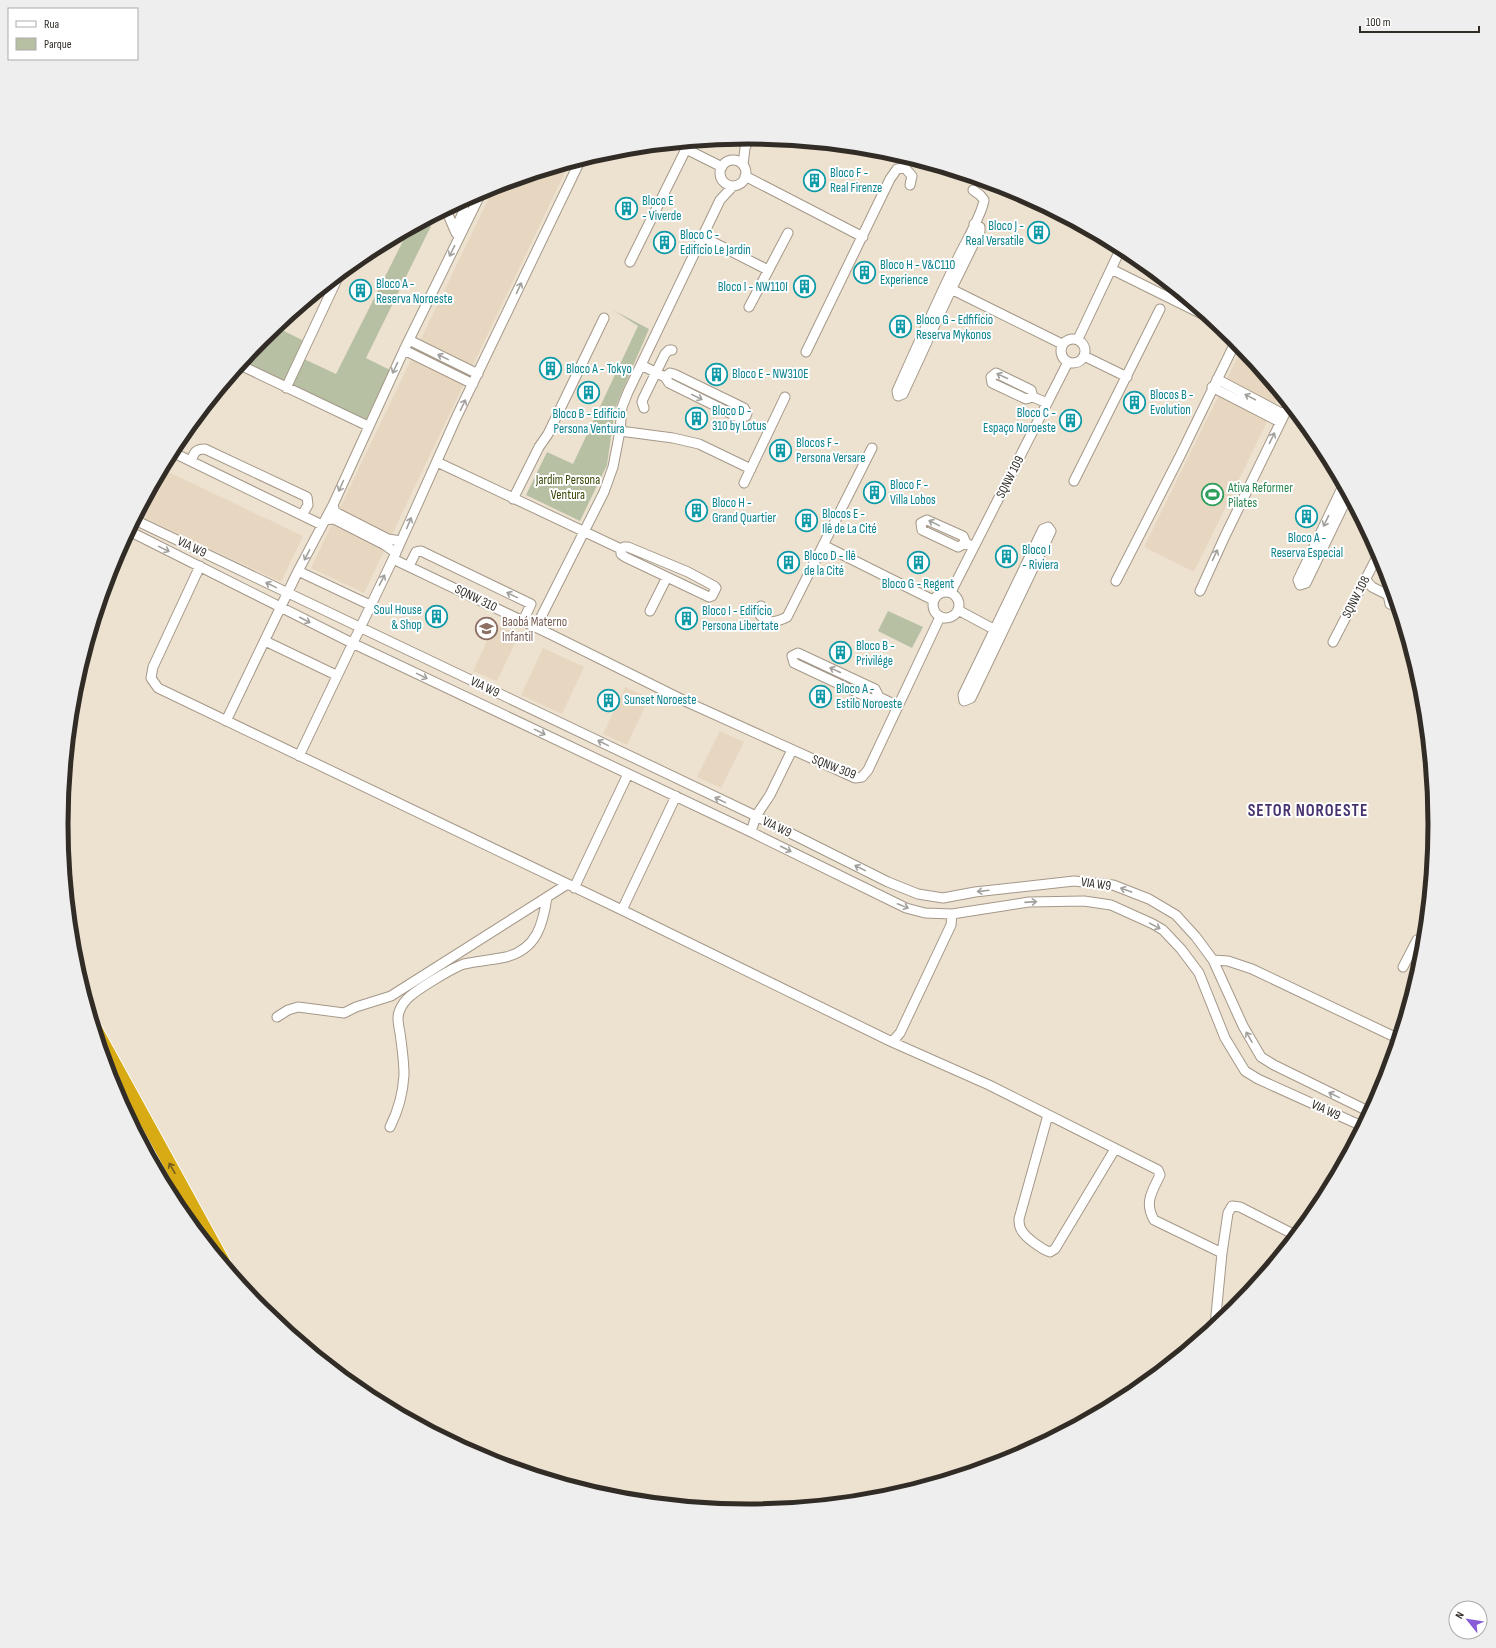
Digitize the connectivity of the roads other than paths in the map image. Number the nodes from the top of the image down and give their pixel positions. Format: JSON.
{"nodes":[{"id":1,"x":747,"y":144,"type":"edge"},
{"id":2,"x":688,"y":146,"type":"edge"},
{"id":3,"x":689,"y":147,"type":"edge"},
{"id":4,"x":745,"y":148,"type":"junction"},
{"id":5,"x":730,"y":161,"type":"junction"},
{"id":6,"x":743,"y":165,"type":"junction"},
{"id":7,"x":577,"y":166,"type":"edge"},
{"id":8,"x":721,"y":171,"type":"junction"},
{"id":9,"x":746,"y":176,"type":"junction"},
{"id":10,"x":733,"y":186,"type":"junction"},
{"id":11,"x":910,"y":186,"type":"dead end"},
{"id":12,"x":973,"y":190,"type":"dead end"},
{"id":13,"x":720,"y":200,"type":"junction"},
{"id":14,"x":476,"y":201,"type":"edge"},
{"id":15,"x":463,"y":207,"type":"edge"},
{"id":16,"x":448,"y":214,"type":"edge"},
{"id":17,"x":788,"y":233,"type":"dead end"},
{"id":18,"x":457,"y":234,"type":"junction"},
{"id":19,"x":703,"y":237,"type":"junction"},
{"id":20,"x":862,"y":237,"type":"junction"},
{"id":21,"x":1118,"y":254,"type":"edge"},
{"id":22,"x":630,"y":262,"type":"dead end"},
{"id":23,"x":1111,"y":269,"type":"junction"},
{"id":24,"x":768,"y":270,"type":"junction"},
{"id":25,"x":334,"y":285,"type":"edge"},
{"id":26,"x":948,"y":288,"type":"junction"},
{"id":27,"x":749,"y":307,"type":"dead end"},
{"id":28,"x":1190,"y":308,"type":"edge"},
{"id":29,"x":1160,"y":309,"type":"dead end"},
{"id":30,"x":604,"y":318,"type":"dead end"},
{"id":31,"x":1078,"y":339,"type":"junction"},
{"id":32,"x":409,"y":340,"type":"junction"},
{"id":33,"x":1062,"y":344,"type":"junction"},
{"id":34,"x":1233,"y":347,"type":"edge"},
{"id":35,"x":404,"y":350,"type":"junction"},
{"id":36,"x":672,"y":350,"type":"dead end"},
{"id":37,"x":806,"y":352,"type":"dead end"},
{"id":38,"x":1084,"y":356,"type":"junction"},
{"id":39,"x":1068,"y":362,"type":"junction"},
{"id":40,"x":641,"y":365,"type":"junction"},
{"id":41,"x":245,"y":367,"type":"edge"},
{"id":42,"x":656,"y":372,"type":"junction"},
{"id":43,"x":478,"y":374,"type":"junction"},
{"id":44,"x":665,"y":377,"type":"junction"},
{"id":45,"x":1127,"y":377,"type":"junction"},
{"id":46,"x":1217,"y":379,"type":"junction"},
{"id":47,"x":473,"y":384,"type":"junction"},
{"id":48,"x":286,"y":388,"type":"junction"},
{"id":49,"x":1212,"y":388,"type":"junction"},
{"id":50,"x":786,"y":397,"type":"dead end"},
{"id":51,"x":1033,"y":397,"type":"dead end"},
{"id":52,"x":1047,"y":403,"type":"junction"},
{"id":53,"x":644,"y":408,"type":"dead end"},
{"id":54,"x":1287,"y":409,"type":"edge"},
{"id":55,"x":1282,"y":418,"type":"junction"},
{"id":56,"x":368,"y":426,"type":"junction"},
{"id":57,"x":620,"y":431,"type":"junction"},
{"id":58,"x":872,"y":448,"type":"dead end"},
{"id":59,"x":178,"y":455,"type":"edge"},
{"id":60,"x":191,"y":461,"type":"junction"},
{"id":61,"x":437,"y":462,"type":"junction"},
{"id":62,"x":750,"y":469,"type":"junction"},
{"id":63,"x":1074,"y":481,"type":"dead end"},
{"id":64,"x":744,"y":483,"type":"dead end"},
{"id":65,"x":1340,"y":490,"type":"edge"},
{"id":66,"x":513,"y":499,"type":"junction"},
{"id":67,"x":1346,"y":500,"type":"edge"},
{"id":68,"x":333,"y":505,"type":"junction"},
{"id":69,"x":302,"y":515,"type":"junction"},
{"id":70,"x":139,"y":521,"type":"edge"},
{"id":71,"x":323,"y":523,"type":"junction"},
{"id":72,"x":583,"y":531,"type":"junction"},
{"id":73,"x":134,"y":533,"type":"edge"},
{"id":74,"x":401,"y":541,"type":"junction"},
{"id":75,"x":823,"y":545,"type":"junction"},
{"id":76,"x":621,"y":549,"type":"junction"},
{"id":77,"x":394,"y":556,"type":"junction"},
{"id":78,"x":1374,"y":560,"type":"edge"},
{"id":79,"x":200,"y":566,"type":"junction"},
{"id":80,"x":409,"y":566,"type":"junction"},
{"id":81,"x":298,"y":571,"type":"junction"},
{"id":82,"x":667,"y":577,"type":"junction"},
{"id":83,"x":1365,"y":579,"type":"junction"},
{"id":84,"x":1116,"y":581,"type":"dead end"},
{"id":85,"x":1200,"y":591,"type":"dead end"},
{"id":86,"x":951,"y":592,"type":"junction"},
{"id":87,"x":288,"y":593,"type":"junction"},
{"id":88,"x":1387,"y":593,"type":"edge"},
{"id":89,"x":933,"y":600,"type":"junction"},
{"id":90,"x":370,"y":605,"type":"junction"},
{"id":91,"x":761,"y":606,"type":"dead end"},
{"id":92,"x":281,"y":607,"type":"junction"},
{"id":93,"x":958,"y":610,"type":"junction"},
{"id":94,"x":650,"y":611,"type":"dead end"},
{"id":95,"x":940,"y":617,"type":"junction"},
{"id":96,"x":523,"y":621,"type":"junction"},
{"id":97,"x":360,"y":627,"type":"junction"},
{"id":98,"x":536,"y":627,"type":"junction"},
{"id":99,"x":998,"y":631,"type":"junction"},
{"id":100,"x":265,"y":641,"type":"junction"},
{"id":101,"x":1333,"y":642,"type":"dead end"},
{"id":102,"x":352,"y":643,"type":"junction"},
{"id":103,"x":336,"y":675,"type":"junction"},
{"id":104,"x":879,"y":697,"type":"junction"},
{"id":105,"x":687,"y":702,"type":"joint"},
{"id":106,"x":898,"y":706,"type":"junction"},
{"id":107,"x":226,"y":721,"type":"junction"},
{"id":108,"x":792,"y":750,"type":"junction"},
{"id":109,"x":299,"y":756,"type":"junction"},
{"id":110,"x":628,"y":774,"type":"junction"},
{"id":111,"x":676,"y":796,"type":"junction"},
{"id":112,"x":756,"y":816,"type":"junction"},
{"id":113,"x":751,"y":832,"type":"junction"},
{"id":114,"x":570,"y":886,"type":"junction"},
{"id":115,"x":547,"y":897,"type":"junction"},
{"id":116,"x":622,"y":910,"type":"junction"},
{"id":117,"x":952,"y":914,"type":"junction"},
{"id":118,"x":1418,"y":939,"type":"edge"},
{"id":119,"x":1213,"y":960,"type":"junction"},
{"id":120,"x":1403,"y":967,"type":"dead end"},
{"id":121,"x":277,"y":1017,"type":"dead end"},
{"id":122,"x":1394,"y":1036,"type":"edge"},
{"id":123,"x":104,"y":1042,"type":"edge"},
{"id":124,"x":892,"y":1042,"type":"junction"},
{"id":125,"x":1365,"y":1109,"type":"edge"},
{"id":126,"x":1048,"y":1115,"type":"junction"},
{"id":127,"x":1358,"y":1124,"type":"edge"},
{"id":128,"x":390,"y":1128,"type":"dead end"},
{"id":129,"x":1115,"y":1149,"type":"junction"},
{"id":130,"x":1291,"y":1232,"type":"edge"},
{"id":131,"x":213,"y":1243,"type":"edge"},
{"id":132,"x":1222,"y":1253,"type":"junction"},
{"id":133,"x":1215,"y":1318,"type":"edge"}],
"edges":[{"from":1,"to":4,"type":"street"},
{"from":2,"to":22,"type":"street"},
{"from":3,"to":8,"type":"street"},
{"from":4,"to":5,"type":"street"},
{"from":4,"to":6,"type":"street"},
{"from":5,"to":6,"type":"street"},
{"from":5,"to":8,"type":"street"},
{"from":6,"to":9,"type":"street"},
{"from":43,"to":7,"type":"street","one_way":true},
{"from":8,"to":10,"type":"street"},
{"from":8,"to":13,"type":"street"},
{"from":9,"to":10,"type":"street"},
{"from":9,"to":20,"type":"street"},
{"from":10,"to":13,"type":"street"},
{"from":11,"to":20,"type":"street"},
{"from":12,"to":26,"type":"street"},
{"from":13,"to":19,"type":"street"},
{"from":14,"to":18,"type":"street"},
{"from":15,"to":18,"type":"street"},
{"from":16,"to":18,"type":"street"},
{"from":17,"to":24,"type":"street"},
{"from":18,"to":32,"type":"street","one_way":true},
{"from":19,"to":24,"type":"street"},
{"from":19,"to":40,"type":"street"},
{"from":20,"to":37,"type":"street"},
{"from":21,"to":23,"type":"street"},
{"from":23,"to":28,"type":"street"},
{"from":23,"to":31,"type":"street"},
{"from":24,"to":27,"type":"street"},
{"from":25,"to":48,"type":"street"},
{"from":26,"to":26,"type":"street"},
{"from":26,"to":33,"type":"street"},
{"from":29,"to":45,"type":"street"},
{"from":30,"to":66,"type":"street"},
{"from":31,"to":33,"type":"street"},
{"from":31,"to":38,"type":"street"},
{"from":32,"to":35,"type":"street"},
{"from":43,"to":32,"type":"street","one_way":true},
{"from":33,"to":39,"type":"street"},
{"from":34,"to":46,"type":"street"},
{"from":35,"to":47,"type":"street"},
{"from":35,"to":56,"type":"street","one_way":true},
{"from":36,"to":42,"type":"street"},
{"from":38,"to":39,"type":"street"},
{"from":38,"to":45,"type":"street"},
{"from":39,"to":52,"type":"street","name":"SQNW 109"},
{"from":40,"to":42,"type":"street"},
{"from":40,"to":57,"type":"street"},
{"from":41,"to":48,"type":"street"},
{"from":42,"to":44,"type":"street"},
{"from":42,"to":53,"type":"street"},
{"from":43,"to":47,"type":"street"},
{"from":44,"to":44,"type":"street","one_way":true},
{"from":45,"to":63,"type":"street"},
{"from":46,"to":49,"type":"street"},
{"from":55,"to":46,"type":"street","one_way":true},
{"from":61,"to":47,"type":"street","one_way":true},
{"from":48,"to":56,"type":"street"},
{"from":49,"to":55,"type":"street"},
{"from":49,"to":84,"type":"street"},
{"from":50,"to":62,"type":"street"},
{"from":51,"to":52,"type":"street"},
{"from":52,"to":86,"type":"street","name":"SQNW 109"},
{"from":54,"to":55,"type":"street"},
{"from":85,"to":55,"type":"street","one_way":true},
{"from":56,"to":68,"type":"street","one_way":true},
{"from":57,"to":62,"type":"street"},
{"from":57,"to":72,"type":"street"},
{"from":58,"to":75,"type":"street"},
{"from":59,"to":60,"type":"street","name":"SQNW 310"},
{"from":60,"to":69,"type":"street","name":"SQNW 310"},
{"from":60,"to":69,"type":"street"},
{"from":61,"to":66,"type":"street"},
{"from":74,"to":61,"type":"street","one_way":true},
{"from":62,"to":64,"type":"street"},
{"from":65,"to":67,"type":"street","one_way":true},
{"from":66,"to":72,"type":"street"},
{"from":68,"to":71,"type":"street"},
{"from":68,"to":74,"type":"street"},
{"from":69,"to":71,"type":"street","name":"SQNW 310"},
{"from":87,"to":70,"type":"street","name":"VIA W9","one_way":true},
{"from":71,"to":77,"type":"street","name":"SQNW 310"},
{"from":71,"to":81,"type":"street","one_way":true},
{"from":72,"to":76,"type":"street"},
{"from":72,"to":98,"type":"street"},
{"from":73,"to":79,"type":"street","name":"VIA W9","one_way":true},
{"from":74,"to":77,"type":"street"},
{"from":75,"to":89,"type":"street"},
{"from":75,"to":91,"type":"street"},
{"from":76,"to":82,"type":"street"},
{"from":76,"to":82,"type":"street"},
{"from":77,"to":80,"type":"street","name":"SQNW 310"},
{"from":90,"to":77,"type":"street","one_way":true},
{"from":78,"to":83,"type":"street","name":"SQNW 108"},
{"from":79,"to":92,"type":"street","name":"VIA W9"},
{"from":79,"to":107,"type":"street"},
{"from":80,"to":96,"type":"street","name":"SQNW 310"},
{"from":96,"to":80,"type":"street","one_way":true},
{"from":81,"to":87,"type":"street"},
{"from":81,"to":90,"type":"street"},
{"from":82,"to":94,"type":"street"},
{"from":83,"to":88,"type":"street"},
{"from":83,"to":101,"type":"street","name":"SQNW 108"},
{"from":86,"to":89,"type":"street"},
{"from":86,"to":93,"type":"street"},
{"from":87,"to":92,"type":"street"},
{"from":87,"to":97,"type":"street","name":"VIA W9"},
{"from":89,"to":95,"type":"street"},
{"from":90,"to":97,"type":"street"},
{"from":92,"to":100,"type":"street"},
{"from":92,"to":102,"type":"street","name":"VIA W9","one_way":true},
{"from":93,"to":95,"type":"street"},
{"from":93,"to":99,"type":"street"},
{"from":95,"to":106,"type":"street","name":"SQNW 309"},
{"from":96,"to":98,"type":"street","name":"SQNW 310"},
{"from":97,"to":102,"type":"street"},
{"from":112,"to":97,"type":"street","name":"VIA W9","one_way":true},
{"from":98,"to":105,"type":"street","name":"SQNW 310"},
{"from":99,"to":99,"type":"street"},
{"from":99,"to":99,"type":"street"},
{"from":100,"to":103,"type":"street"},
{"from":100,"to":107,"type":"street"},
{"from":102,"to":103,"type":"street"},
{"from":102,"to":110,"type":"street","name":"VIA W9","one_way":true},
{"from":103,"to":109,"type":"street"},
{"from":104,"to":104,"type":"street","one_way":true},
{"from":104,"to":106,"type":"street"},
{"from":105,"to":108,"type":"street","name":"SQNW 309"},
{"from":106,"to":108,"type":"street","name":"SQNW 309"},
{"from":107,"to":109,"type":"street"},
{"from":108,"to":112,"type":"street"},
{"from":109,"to":114,"type":"street"},
{"from":110,"to":111,"type":"street","name":"VIA W9"},
{"from":110,"to":114,"type":"street"},
{"from":111,"to":113,"type":"street","name":"VIA W9"},
{"from":111,"to":116,"type":"street"},
{"from":112,"to":113,"type":"street"},
{"from":119,"to":112,"type":"street","name":"VIA W9","one_way":true},
{"from":113,"to":117,"type":"street","name":"VIA W9","one_way":true},
{"from":114,"to":115,"type":"street"},
{"from":114,"to":116,"type":"street"},
{"from":115,"to":121,"type":"street"},
{"from":115,"to":128,"type":"street"},
{"from":116,"to":124,"type":"street"},
{"from":117,"to":124,"type":"street"},
{"from":117,"to":127,"type":"street","name":"VIA W9","one_way":true},
{"from":118,"to":120,"type":"street"},
{"from":119,"to":122,"type":"street"},
{"from":125,"to":119,"type":"street","name":"VIA W9","one_way":true},
{"from":131,"to":123,"type":"highway","one_way":true},
{"from":124,"to":126,"type":"street"},
{"from":126,"to":129,"type":"street"},
{"from":126,"to":129,"type":"street"},
{"from":129,"to":132,"type":"street"},
{"from":130,"to":132,"type":"street"},
{"from":132,"to":133,"type":"street"}]}
